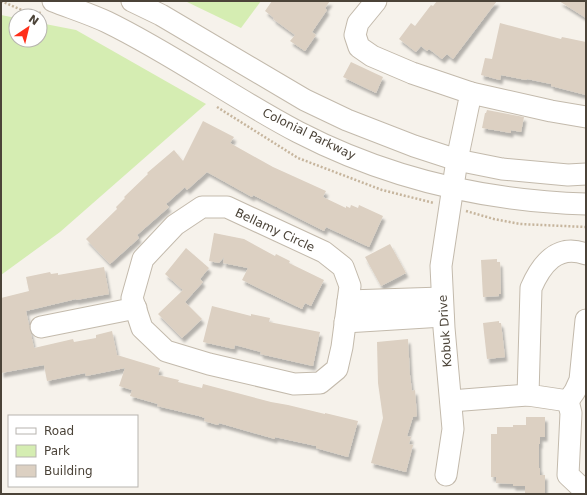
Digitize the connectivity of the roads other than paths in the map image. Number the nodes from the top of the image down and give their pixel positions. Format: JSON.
{"nodes":[{"id":1,"x":53,"y":1,"type":"edge"},
{"id":2,"x":132,"y":1,"type":"edge"},
{"id":3,"x":376,"y":1,"type":"edge"},
{"id":4,"x":471,"y":93,"type":"junction"},
{"id":5,"x":586,"y":117,"type":"edge"},
{"id":6,"x":457,"y":160,"type":"junction"},
{"id":7,"x":586,"y":174,"type":"edge"},
{"id":8,"x":453,"y":188,"type":"junction"},
{"id":9,"x":586,"y":204,"type":"edge"},
{"id":10,"x":586,"y":254,"type":"edge"},
{"id":11,"x":348,"y":301,"type":"junction"},
{"id":12,"x":443,"y":307,"type":"junction"},
{"id":13,"x":136,"y":308,"type":"junction"},
{"id":14,"x":586,"y":320,"type":"edge"},
{"id":15,"x":345,"y":322,"type":"junction"},
{"id":16,"x":41,"y":327,"type":"dead end"},
{"id":17,"x":528,"y":394,"type":"junction"},
{"id":18,"x":568,"y":401,"type":"junction"},
{"id":19,"x":451,"y":402,"type":"junction"},
{"id":20,"x":446,"y":475,"type":"dead end"},
{"id":21,"x":586,"y":492,"type":"edge"}],
"edges":[{"from":1,"to":8,"type":"street","name":"Colonial Parkway"},
{"from":2,"to":6,"type":"street"},
{"from":3,"to":4,"type":"street"},
{"from":4,"to":5,"type":"street"},
{"from":4,"to":6,"type":"street","name":"Kobuk Drive"},
{"from":6,"to":7,"type":"street"},
{"from":6,"to":8,"type":"street","name":"Kobuk Drive"},
{"from":8,"to":9,"type":"street","name":"Colonial Parkway"},
{"from":8,"to":12,"type":"street","name":"Kobuk Drive"},
{"from":10,"to":17,"type":"street"},
{"from":11,"to":12,"type":"street"},
{"from":11,"to":13,"type":"street","name":"Bellamy Circle"},
{"from":11,"to":15,"type":"street","name":"Bellamy Circle"},
{"from":12,"to":15,"type":"street"},
{"from":12,"to":19,"type":"street","name":"Kobuk Drive"},
{"from":13,"to":15,"type":"street","name":"Bellamy Circle"},
{"from":13,"to":16,"type":"street"},
{"from":14,"to":18,"type":"street"},
{"from":17,"to":18,"type":"street"},
{"from":17,"to":19,"type":"street"},
{"from":18,"to":21,"type":"street"},
{"from":19,"to":20,"type":"street","name":"Kobuk Drive"}]}
